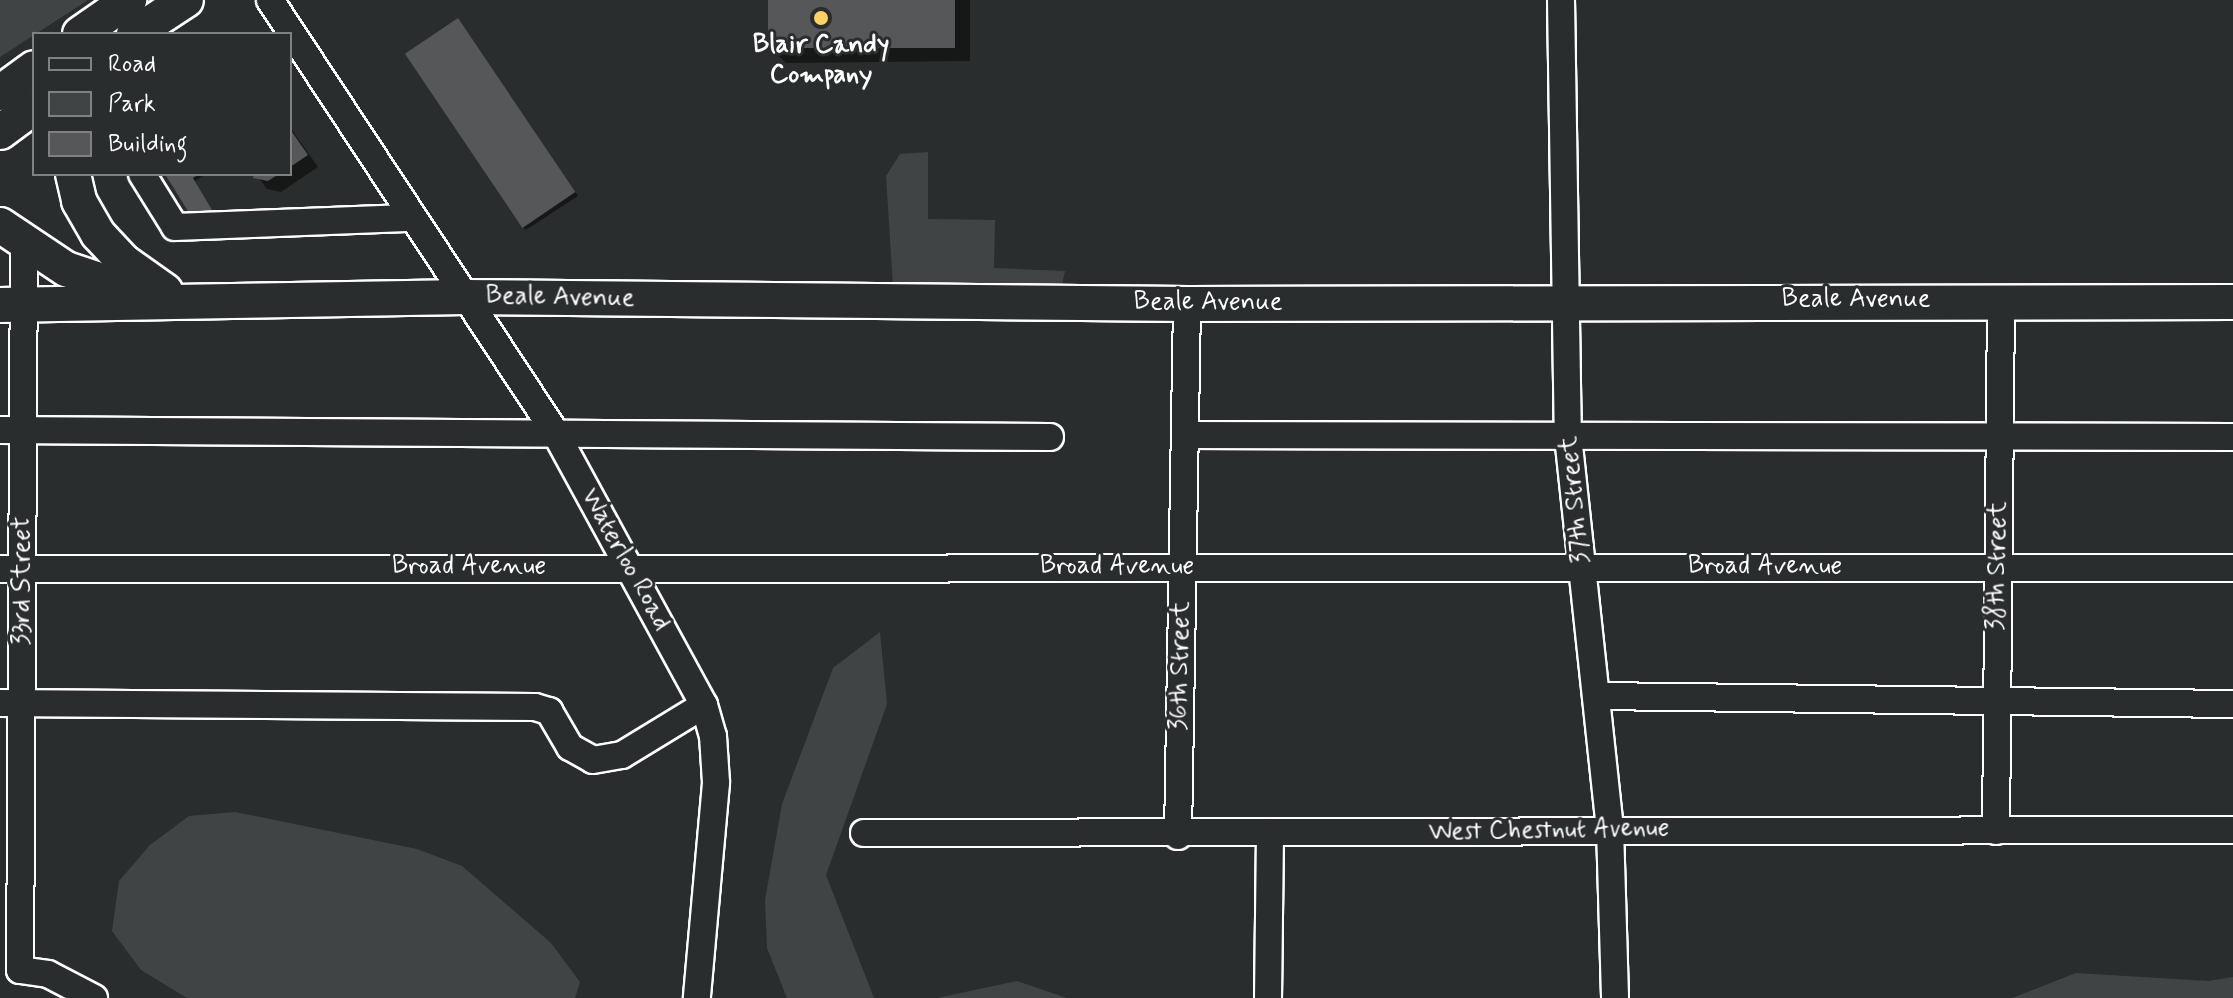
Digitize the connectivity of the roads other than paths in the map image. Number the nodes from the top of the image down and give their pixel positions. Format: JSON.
{"nodes":[{"id":1,"x":129,"y":0,"type":"edge"},
{"id":2,"x":186,"y":0,"type":"edge"},
{"id":3,"x":270,"y":0,"type":"edge"},
{"id":4,"x":1561,"y":0,"type":"edge"},
{"id":5,"x":280,"y":30,"type":"edge"},
{"id":6,"x":83,"y":32,"type":"edge"},
{"id":7,"x":137,"y":32,"type":"edge"},
{"id":8,"x":292,"y":47,"type":"edge"},
{"id":9,"x":32,"y":69,"type":"edge"},
{"id":10,"x":0,"y":93,"type":"edge"},
{"id":11,"x":32,"y":108,"type":"edge"},
{"id":12,"x":0,"y":132,"type":"edge"},
{"id":13,"x":73,"y":176,"type":"edge"},
{"id":14,"x":143,"y":176,"type":"edge"},
{"id":15,"x":413,"y":218,"type":"junction"},
{"id":16,"x":12,"y":233,"type":"edge"},
{"id":17,"x":465,"y":297,"type":"junction"},
{"id":18,"x":1566,"y":300,"type":"junction"},
{"id":19,"x":2001,"y":301,"type":"junction"},
{"id":20,"x":182,"y":302,"type":"junction"},
{"id":21,"x":2233,"y":302,"type":"edge"},
{"id":22,"x":1187,"y":304,"type":"junction"},
{"id":23,"x":12,"y":305,"type":"edge"},
{"id":24,"x":12,"y":430,"type":"edge"},
{"id":25,"x":555,"y":432,"type":"junction"},
{"id":26,"x":1185,"y":435,"type":"junction"},
{"id":27,"x":2000,"y":435,"type":"junction"},
{"id":28,"x":1568,"y":436,"type":"junction"},
{"id":29,"x":1050,"y":437,"type":"dead end"},
{"id":30,"x":2233,"y":437,"type":"edge"},
{"id":31,"x":631,"y":567,"type":"junction"},
{"id":32,"x":1183,"y":567,"type":"junction"},
{"id":33,"x":1998,"y":567,"type":"junction"},
{"id":34,"x":1583,"y":568,"type":"junction"},
{"id":35,"x":2233,"y":568,"type":"edge"},
{"id":36,"x":11,"y":569,"type":"edge"},
{"id":37,"x":1596,"y":696,"type":"junction"},
{"id":38,"x":11,"y":703,"type":"edge"},
{"id":39,"x":1997,"y":703,"type":"junction"},
{"id":40,"x":2233,"y":704,"type":"edge"},
{"id":41,"x":704,"y":705,"type":"junction"},
{"id":42,"x":1610,"y":828,"type":"junction"},
{"id":43,"x":2233,"y":830,"type":"edge"},
{"id":44,"x":1996,"y":831,"type":"junction"},
{"id":45,"x":11,"y":832,"type":"edge"},
{"id":46,"x":864,"y":833,"type":"dead end"},
{"id":47,"x":1178,"y":836,"type":"junction"},
{"id":48,"x":1270,"y":836,"type":"junction"},
{"id":49,"x":94,"y":998,"type":"edge"},
{"id":50,"x":697,"y":998,"type":"edge"},
{"id":51,"x":1268,"y":998,"type":"edge"},
{"id":52,"x":1615,"y":998,"type":"edge"}],
"edges":[{"from":1,"to":6,"type":"main road"},
{"from":2,"to":7,"type":"main road"},
{"from":3,"to":5,"type":"street","name":"Waterloo Road"},
{"from":4,"to":18,"type":"street","name":"37th Street"},
{"from":8,"to":15,"type":"street","name":"Waterloo Road"},
{"from":9,"to":10,"type":"main road"},
{"from":11,"to":12,"type":"main road"},
{"from":13,"to":20,"type":"main road"},
{"from":14,"to":15,"type":"street"},
{"from":15,"to":17,"type":"street","name":"Waterloo Road"},
{"from":16,"to":20,"type":"main road","name":"Beale Avenue"},
{"from":16,"to":23,"type":"street","name":"33rd Street"},
{"from":17,"to":20,"type":"main road","name":"Beale Avenue"},
{"from":17,"to":22,"type":"main road","name":"Beale Avenue"},
{"from":17,"to":25,"type":"street","name":"Waterloo Road"},
{"from":18,"to":19,"type":"main road","name":"Beale Avenue"},
{"from":18,"to":22,"type":"main road","name":"Beale Avenue"},
{"from":18,"to":28,"type":"street","name":"37th Street"},
{"from":19,"to":21,"type":"main road","name":"Beale Avenue"},
{"from":19,"to":27,"type":"street","name":"38th Street"},
{"from":20,"to":23,"type":"main road","name":"Beale Avenue"},
{"from":22,"to":26,"type":"street","name":"36th Street"},
{"from":23,"to":24,"type":"street","name":"33rd Street"},
{"from":24,"to":25,"type":"street"},
{"from":24,"to":36,"type":"street","name":"33rd Street"},
{"from":25,"to":29,"type":"street"},
{"from":25,"to":31,"type":"street","name":"Waterloo Road"},
{"from":26,"to":28,"type":"street"},
{"from":26,"to":32,"type":"street","name":"36th Street"},
{"from":27,"to":28,"type":"street"},
{"from":27,"to":30,"type":"street"},
{"from":27,"to":33,"type":"street","name":"38th Street"},
{"from":28,"to":34,"type":"street","name":"37th Street"},
{"from":31,"to":32,"type":"street","name":"Broad Avenue"},
{"from":31,"to":36,"type":"street","name":"Broad Avenue"},
{"from":31,"to":41,"type":"street","name":"Waterloo Road"},
{"from":32,"to":34,"type":"street","name":"Broad Avenue"},
{"from":32,"to":47,"type":"street","name":"36th Street"},
{"from":33,"to":34,"type":"street","name":"Broad Avenue"},
{"from":33,"to":35,"type":"street","name":"Broad Avenue"},
{"from":33,"to":39,"type":"street","name":"38th Street"},
{"from":34,"to":37,"type":"street","name":"37th Street"},
{"from":36,"to":38,"type":"street","name":"33rd Street"},
{"from":37,"to":39,"type":"street"},
{"from":37,"to":42,"type":"street","name":"37th Street"},
{"from":38,"to":41,"type":"street"},
{"from":38,"to":45,"type":"street","name":"33rd Street"},
{"from":39,"to":40,"type":"street"},
{"from":39,"to":44,"type":"street","name":"38th Street"},
{"from":41,"to":50,"type":"street","name":"Waterloo Road"},
{"from":42,"to":44,"type":"street","name":"West Chestnut Avenue"},
{"from":42,"to":48,"type":"street","name":"West Chestnut Avenue"},
{"from":42,"to":52,"type":"street","name":"37th Street"},
{"from":43,"to":44,"type":"street","name":"West Chestnut Avenue"},
{"from":45,"to":49,"type":"street","name":"33rd Street"},
{"from":46,"to":47,"type":"street","name":"West Chestnut Avenue"},
{"from":47,"to":48,"type":"street","name":"West Chestnut Avenue"},
{"from":48,"to":51,"type":"street"}]}
